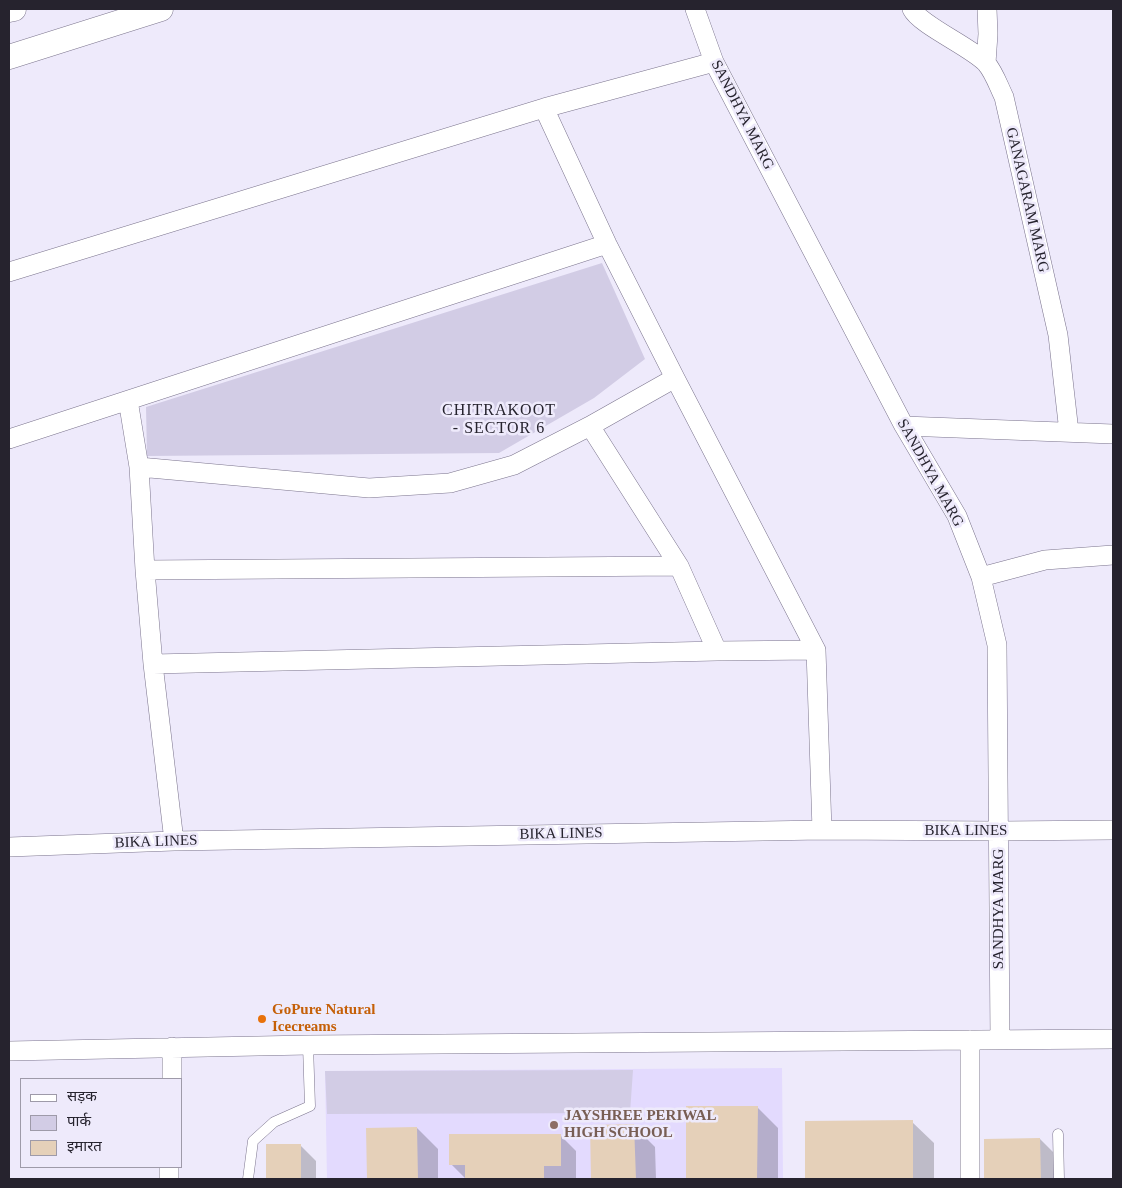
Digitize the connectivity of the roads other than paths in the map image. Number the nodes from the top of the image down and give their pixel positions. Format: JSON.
{"nodes":[{"id":1,"x":14,"y":9,"type":"edge"},
{"id":2,"x":161,"y":9,"type":"edge"},
{"id":3,"x":695,"y":9,"type":"edge"},
{"id":4,"x":912,"y":9,"type":"edge"},
{"id":5,"x":987,"y":9,"type":"edge"},
{"id":6,"x":9,"y":10,"type":"edge"},
{"id":7,"x":9,"y":57,"type":"edge"},
{"id":8,"x":714,"y":62,"type":"junction"},
{"id":9,"x":986,"y":64,"type":"junction"},
{"id":10,"x":544,"y":108,"type":"junction"},
{"id":11,"x":608,"y":244,"type":"junction"},
{"id":12,"x":9,"y":272,"type":"edge"},
{"id":13,"x":675,"y":378,"type":"junction"},
{"id":14,"x":128,"y":400,"type":"junction"},
{"id":15,"x":590,"y":426,"type":"junction"},
{"id":16,"x":904,"y":426,"type":"junction"},
{"id":17,"x":1069,"y":432,"type":"junction"},
{"id":18,"x":1113,"y":434,"type":"edge"},
{"id":19,"x":9,"y":438,"type":"edge"},
{"id":20,"x":139,"y":467,"type":"junction"},
{"id":21,"x":1113,"y":555,"type":"edge"},
{"id":22,"x":679,"y":566,"type":"junction"},
{"id":23,"x":145,"y":570,"type":"junction"},
{"id":24,"x":981,"y":577,"type":"junction"},
{"id":25,"x":816,"y":650,"type":"junction"},
{"id":26,"x":717,"y":651,"type":"junction"},
{"id":27,"x":153,"y":664,"type":"junction"},
{"id":28,"x":822,"y":830,"type":"junction"},
{"id":29,"x":1113,"y":830,"type":"edge"},
{"id":30,"x":999,"y":831,"type":"junction"},
{"id":31,"x":174,"y":841,"type":"junction"},
{"id":32,"x":9,"y":847,"type":"edge"},
{"id":33,"x":1113,"y":1039,"type":"edge"},
{"id":34,"x":970,"y":1040,"type":"junction"},
{"id":35,"x":1000,"y":1040,"type":"junction"},
{"id":36,"x":308,"y":1045,"type":"junction"},
{"id":37,"x":172,"y":1047,"type":"junction"},
{"id":38,"x":9,"y":1051,"type":"edge"},
{"id":39,"x":172,"y":1078,"type":"edge"},
{"id":40,"x":1058,"y":1134,"type":"dead end"},
{"id":41,"x":248,"y":1179,"type":"edge"},
{"id":42,"x":970,"y":1179,"type":"edge"},
{"id":43,"x":1059,"y":1179,"type":"edge"}],
"edges":[{"from":1,"to":6,"type":"street"},
{"from":2,"to":7,"type":"street"},
{"from":3,"to":8,"type":"street","name":"SANDHYA MARG"},
{"from":4,"to":9,"type":"street","name":"GANAGARAM MARG"},
{"from":5,"to":9,"type":"street"},
{"from":8,"to":10,"type":"street"},
{"from":8,"to":16,"type":"street","name":"SANDHYA MARG"},
{"from":9,"to":17,"type":"street","name":"GANAGARAM MARG"},
{"from":10,"to":11,"type":"street"},
{"from":10,"to":12,"type":"street"},
{"from":11,"to":13,"type":"street"},
{"from":11,"to":14,"type":"street"},
{"from":13,"to":15,"type":"street"},
{"from":13,"to":25,"type":"street"},
{"from":14,"to":19,"type":"street"},
{"from":14,"to":20,"type":"street"},
{"from":15,"to":20,"type":"street"},
{"from":15,"to":22,"type":"street"},
{"from":16,"to":17,"type":"street"},
{"from":16,"to":24,"type":"street","name":"SANDHYA MARG"},
{"from":17,"to":18,"type":"street"},
{"from":20,"to":23,"type":"street"},
{"from":21,"to":24,"type":"street"},
{"from":22,"to":23,"type":"street"},
{"from":22,"to":26,"type":"street"},
{"from":23,"to":27,"type":"street"},
{"from":24,"to":30,"type":"street","name":"SANDHYA MARG"},
{"from":25,"to":26,"type":"street"},
{"from":25,"to":28,"type":"street"},
{"from":26,"to":27,"type":"street"},
{"from":27,"to":31,"type":"street"},
{"from":28,"to":30,"type":"street","name":"BIKA LINES"},
{"from":28,"to":31,"type":"street","name":"BIKA LINES"},
{"from":29,"to":30,"type":"street","name":"BIKA LINES"},
{"from":30,"to":35,"type":"street","name":"SANDHYA MARG"},
{"from":31,"to":32,"type":"street","name":"BIKA LINES"},
{"from":33,"to":35,"type":"street"},
{"from":34,"to":35,"type":"street"},
{"from":34,"to":36,"type":"street"},
{"from":34,"to":42,"type":"street"},
{"from":36,"to":37,"type":"street"},
{"from":36,"to":41,"type":"lane"},
{"from":37,"to":38,"type":"street"},
{"from":37,"to":39,"type":"street"},
{"from":40,"to":43,"type":"lane"}]}
